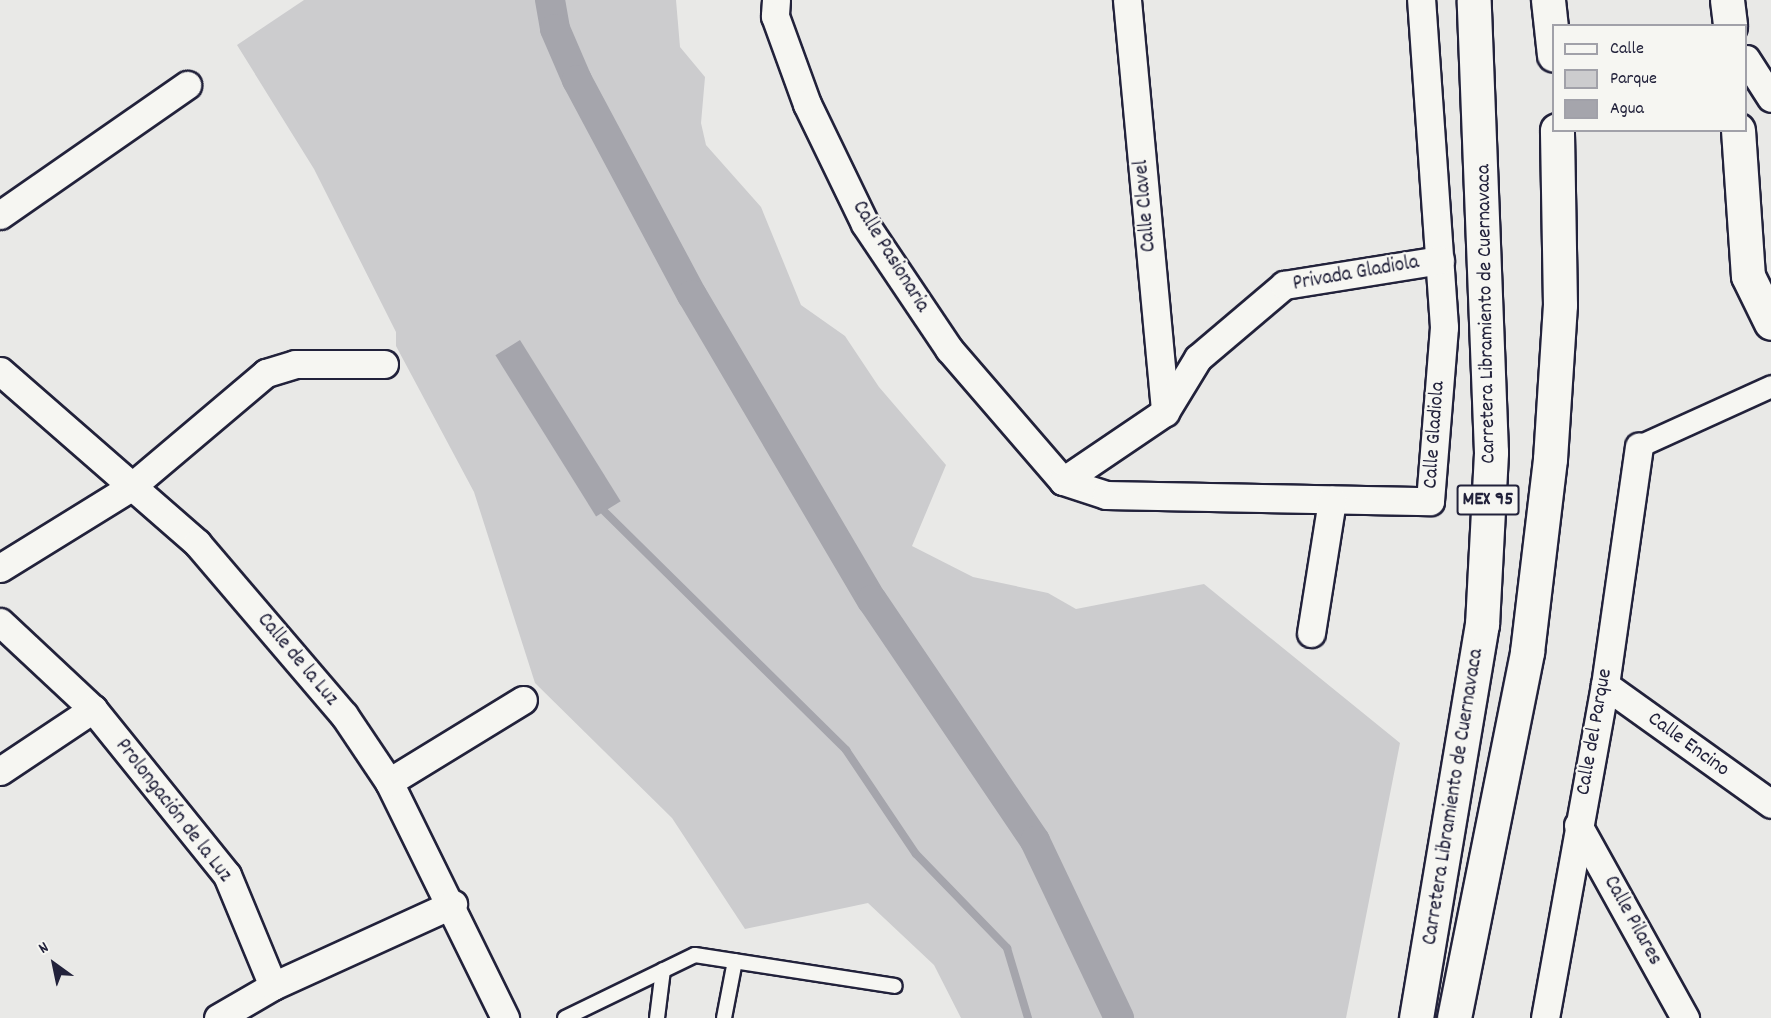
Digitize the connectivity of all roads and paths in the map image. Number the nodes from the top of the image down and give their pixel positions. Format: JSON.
{"nodes":[{"id":1,"x":776,"y":0,"type":"edge"},
{"id":2,"x":1127,"y":0,"type":"edge"},
{"id":3,"x":1421,"y":0,"type":"edge"},
{"id":4,"x":1474,"y":0,"type":"edge"},
{"id":5,"x":1548,"y":0,"type":"edge"},
{"id":6,"x":1727,"y":0,"type":"edge"},
{"id":7,"x":1730,"y":24,"type":"edge"},
{"id":8,"x":1552,"y":37,"type":"edge"},
{"id":9,"x":1747,"y":60,"type":"edge"},
{"id":10,"x":187,"y":85,"type":"dead end"},
{"id":11,"x":1770,"y":93,"type":"edge"},
{"id":12,"x":1557,"y":132,"type":"edge"},
{"id":13,"x":1738,"y":132,"type":"edge"},
{"id":14,"x":0,"y":215,"type":"edge"},
{"id":15,"x":1440,"y":260,"type":"junction"},
{"id":16,"x":1771,"y":323,"type":"edge"},
{"id":17,"x":384,"y":364,"type":"dead end"},
{"id":18,"x":0,"y":370,"type":"edge"},
{"id":19,"x":1771,"y":386,"type":"edge"},
{"id":20,"x":1165,"y":412,"type":"junction"},
{"id":21,"x":1639,"y":446,"type":"joint"},
{"id":22,"x":1063,"y":481,"type":"junction"},
{"id":23,"x":130,"y":487,"type":"junction"},
{"id":24,"x":1332,"y":500,"type":"junction"},
{"id":25,"x":0,"y":568,"type":"edge"},
{"id":26,"x":0,"y":622,"type":"edge"},
{"id":27,"x":1311,"y":633,"type":"dead end"},
{"id":28,"x":1605,"y":685,"type":"junction"},
{"id":29,"x":523,"y":700,"type":"dead end"},
{"id":30,"x":93,"y":709,"type":"junction"},
{"id":31,"x":0,"y":771,"type":"edge"},
{"id":32,"x":389,"y":783,"type":"junction"},
{"id":33,"x":1771,"y":804,"type":"edge"},
{"id":34,"x":1578,"y":825,"type":"junction"},
{"id":35,"x":453,"y":904,"type":"junction"},
{"id":36,"x":735,"y":961,"type":"junction"},
{"id":37,"x":663,"y":970,"type":"junction"},
{"id":38,"x":273,"y":986,"type":"junction"},
{"id":39,"x":895,"y":986,"type":"dead end"},
{"id":40,"x":503,"y":1017,"type":"edge"},
{"id":41,"x":218,"y":1018,"type":"edge"},
{"id":42,"x":565,"y":1018,"type":"edge"},
{"id":43,"x":657,"y":1018,"type":"edge"},
{"id":44,"x":724,"y":1018,"type":"edge"},
{"id":45,"x":1416,"y":1018,"type":"edge"},
{"id":46,"x":1454,"y":1018,"type":"edge"},
{"id":47,"x":1545,"y":1018,"type":"edge"},
{"id":48,"x":1685,"y":1018,"type":"edge"}],
"edges":[{"from":1,"to":22,"type":"street","name":"Calle Pasionaria"},
{"from":2,"to":20,"type":"street","name":"Calle Clavel"},
{"from":3,"to":15,"type":"street","name":"Calle Gladiola"},
{"from":4,"to":45,"type":"main road","name":"Carretera Libramiento de Cuernavaca","number":"MEX 95"},
{"from":5,"to":8,"type":"main road"},
{"from":6,"to":7,"type":"main road"},
{"from":9,"to":11,"type":"street"},
{"from":10,"to":14,"type":"street"},
{"from":12,"to":46,"type":"main road","name":"Carretera Libramiento de Cuernavaca","number":"MEX 95"},
{"from":13,"to":16,"type":"main road"},
{"from":15,"to":20,"type":"street","name":"Privada Gladiola"},
{"from":15,"to":24,"type":"street","name":"Calle Gladiola"},
{"from":17,"to":23,"type":"street"},
{"from":18,"to":23,"type":"street","name":"Calle de la Luz"},
{"from":19,"to":21,"type":"street"},
{"from":20,"to":22,"type":"street","name":"Privada Gladiola"},
{"from":21,"to":28,"type":"street","name":"Calle del Parque"},
{"from":22,"to":24,"type":"street","name":"Calle Gladiola"},
{"from":23,"to":25,"type":"street"},
{"from":23,"to":32,"type":"street","name":"Calle de la Luz"},
{"from":24,"to":27,"type":"street"},
{"from":26,"to":30,"type":"street","name":"Prolongación de la Luz"},
{"from":28,"to":33,"type":"street","name":"Calle Encino"},
{"from":28,"to":34,"type":"street","name":"Calle del Parque"},
{"from":29,"to":32,"type":"street"},
{"from":30,"to":31,"type":"street"},
{"from":30,"to":38,"type":"street","name":"Prolongación de la Luz"},
{"from":32,"to":35,"type":"street","name":"Calle de la Luz"},
{"from":34,"to":47,"type":"street","name":"Calle del Parque"},
{"from":34,"to":48,"type":"street","name":"Calle Pilares"},
{"from":35,"to":38,"type":"street"},
{"from":35,"to":40,"type":"street","name":"Calle de la Luz"},
{"from":36,"to":37,"type":"lane"},
{"from":36,"to":39,"type":"lane"},
{"from":36,"to":44,"type":"lane"},
{"from":37,"to":42,"type":"lane"},
{"from":37,"to":43,"type":"lane"},
{"from":38,"to":41,"type":"street"}]}
